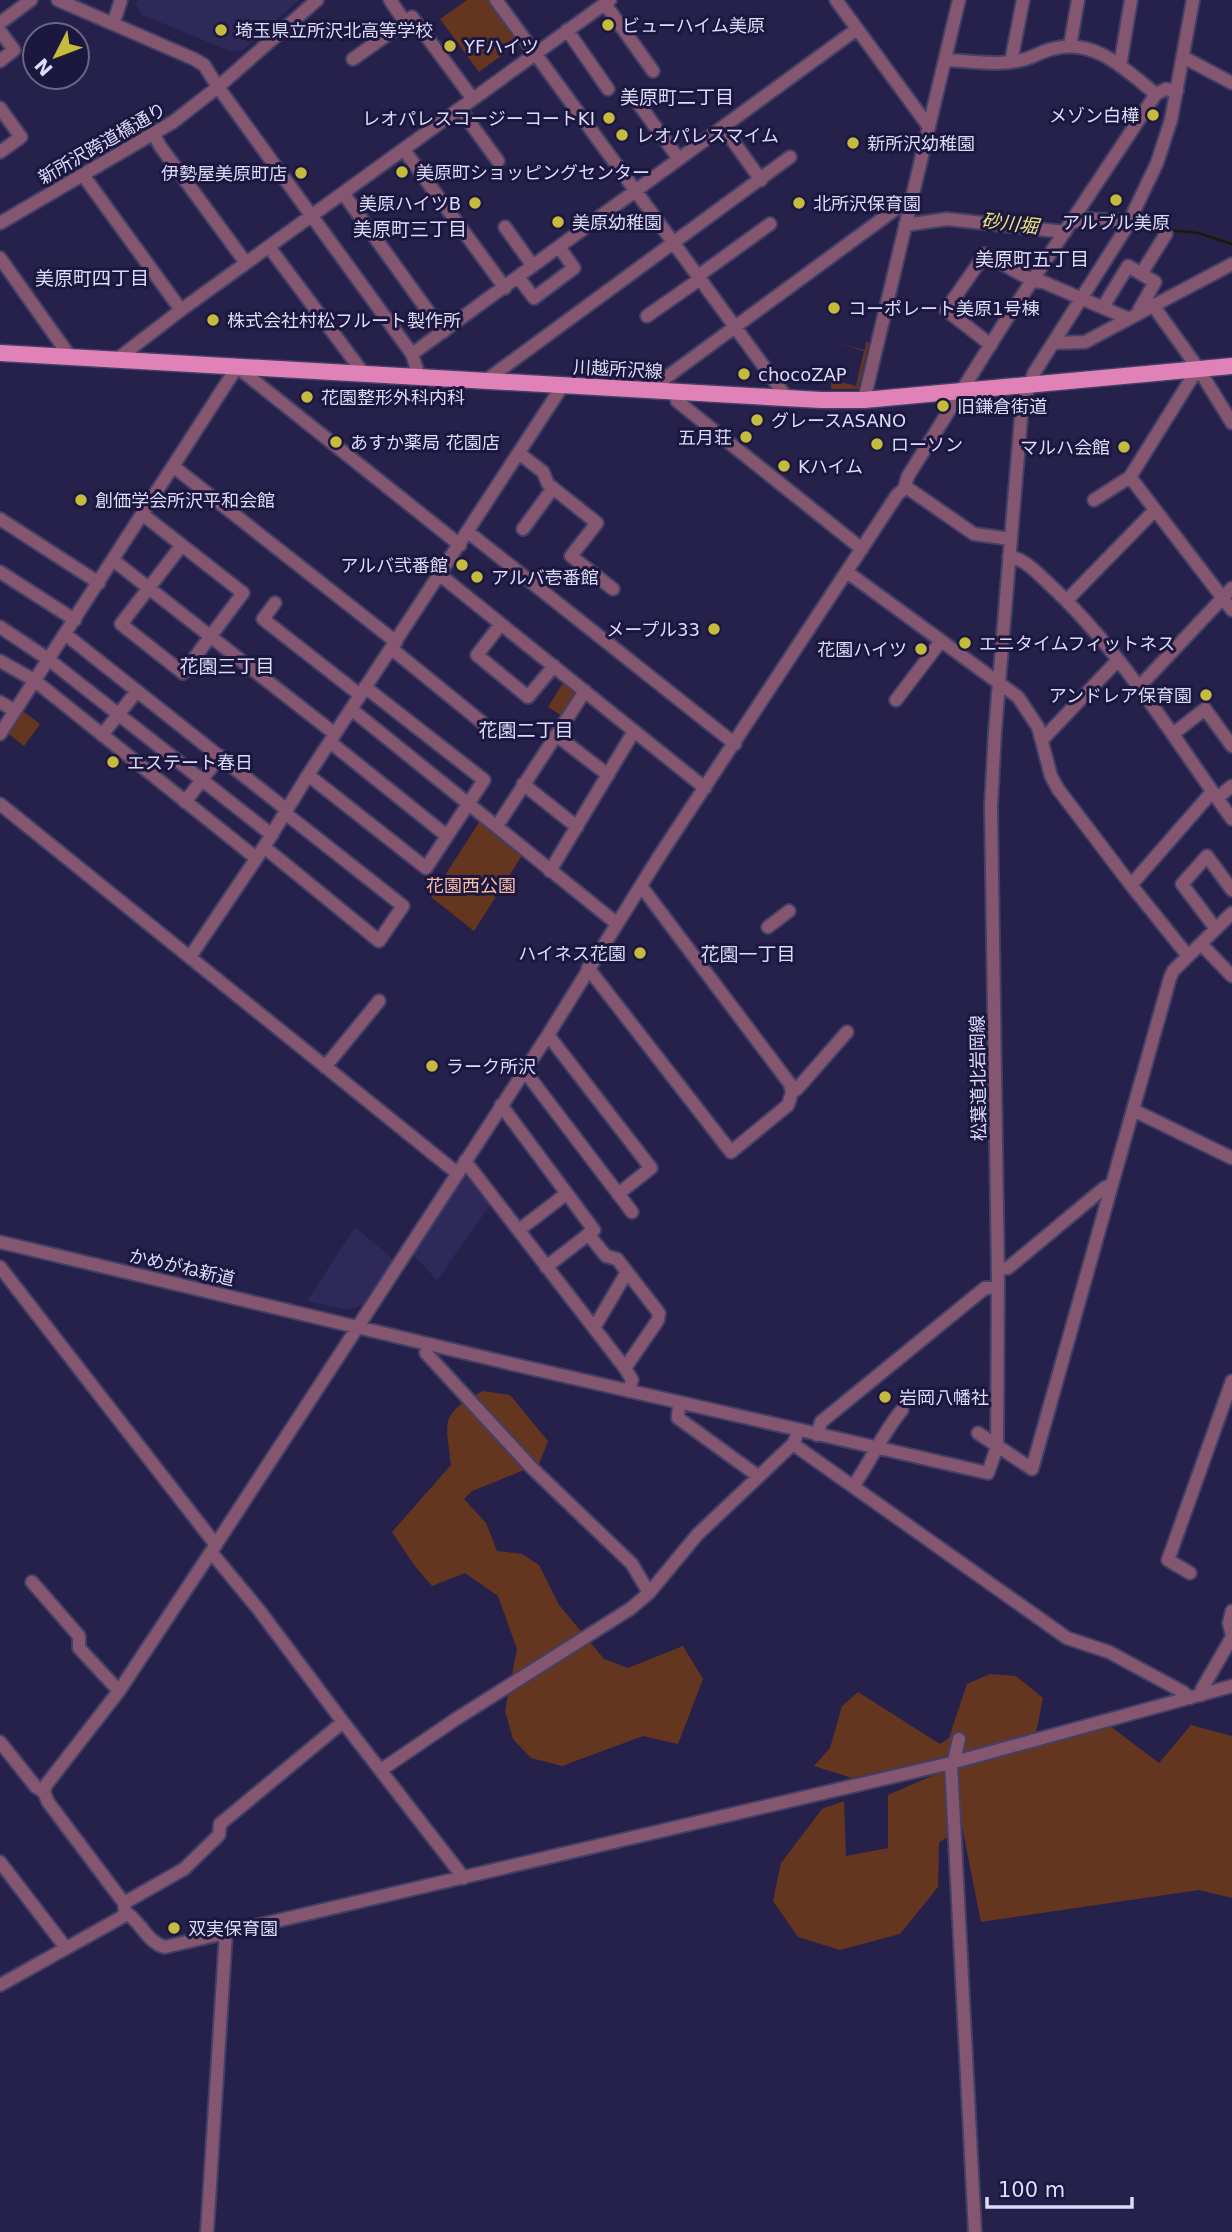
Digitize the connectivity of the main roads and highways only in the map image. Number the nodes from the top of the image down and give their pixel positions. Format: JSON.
{"nodes":[{"id":1,"x":0,"y":353,"type":"edge"},
{"id":2,"x":1232,"y":366,"type":"edge"}],
"edges":[{"from":1,"to":2,"type":"main road","name":"川越所沢線"}]}
